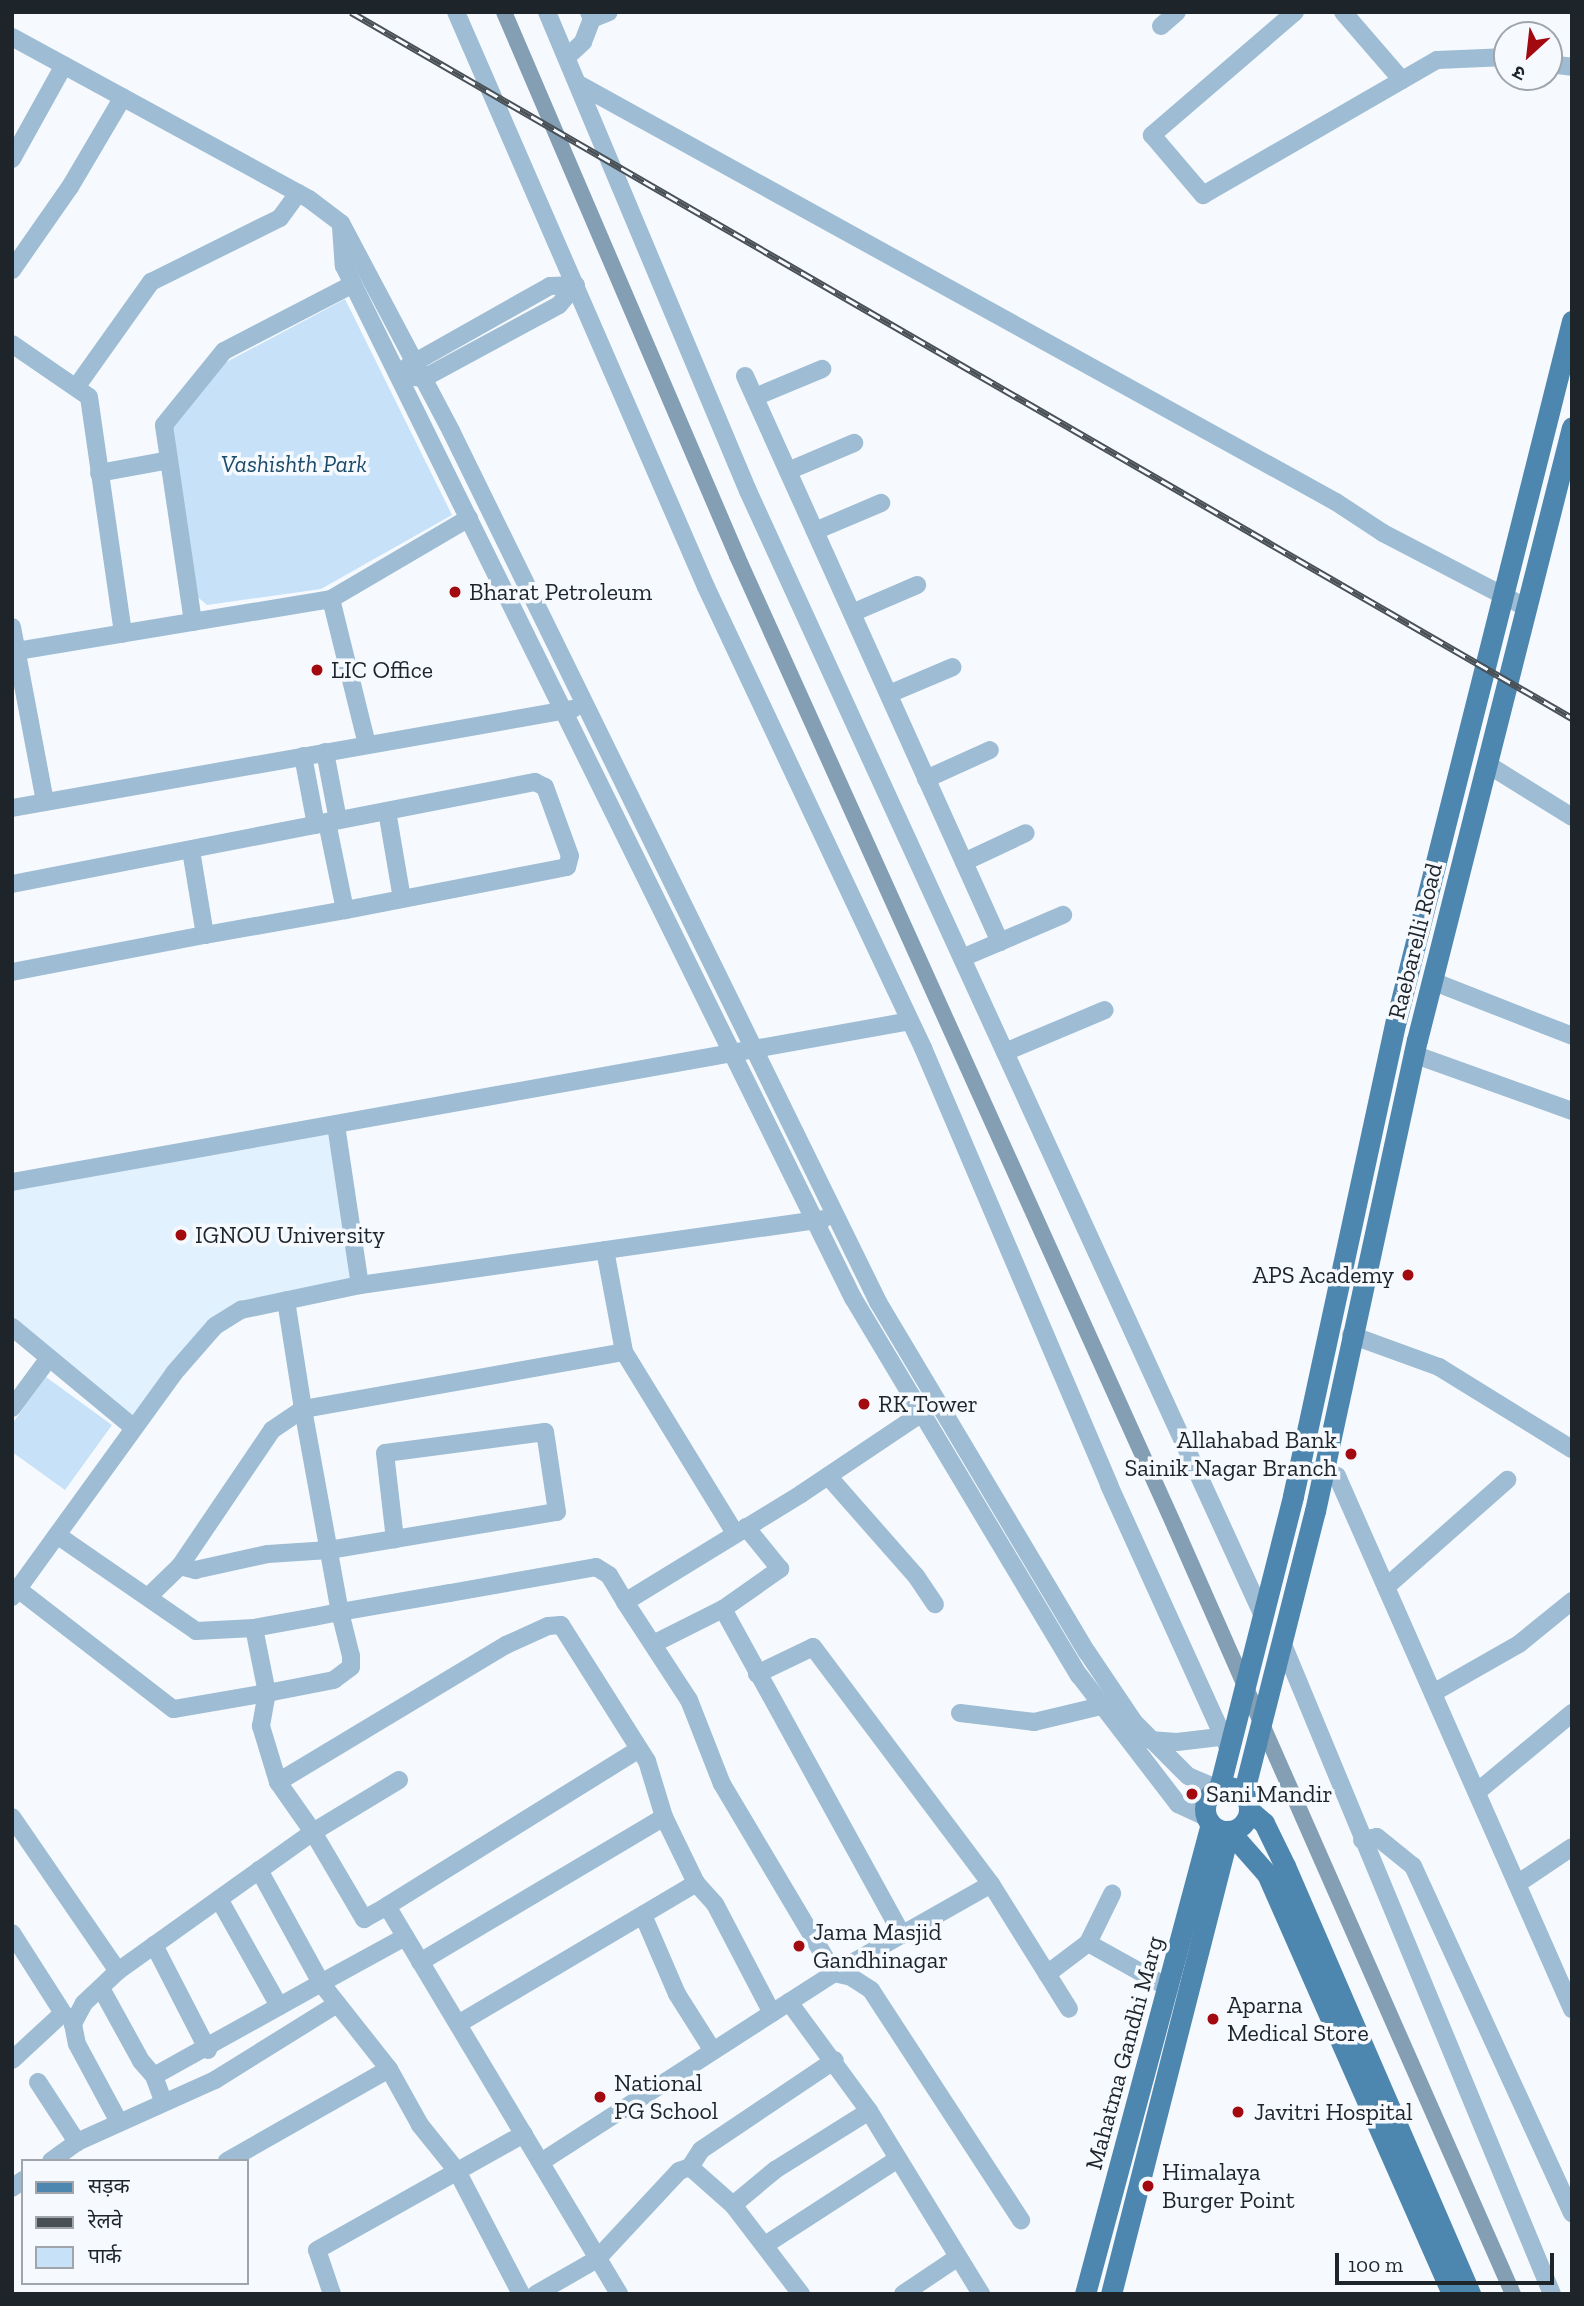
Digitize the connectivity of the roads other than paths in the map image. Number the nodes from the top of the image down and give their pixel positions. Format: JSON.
{"nodes":[{"id":1,"x":456,"y":12,"type":"edge"},
{"id":2,"x":547,"y":12,"type":"edge"},
{"id":3,"x":1177,"y":12,"type":"edge"},
{"id":4,"x":1295,"y":12,"type":"edge"},
{"id":5,"x":1343,"y":12,"type":"edge"},
{"id":6,"x":597,"y":14,"type":"edge"},
{"id":7,"x":1161,"y":26,"type":"dead end"},
{"id":8,"x":12,"y":37,"type":"edge"},
{"id":9,"x":567,"y":57,"type":"junction"},
{"id":10,"x":1493,"y":58,"type":"edge"},
{"id":11,"x":64,"y":65,"type":"junction"},
{"id":12,"x":1402,"y":80,"type":"junction"},
{"id":13,"x":580,"y":85,"type":"junction"},
{"id":14,"x":123,"y":97,"type":"junction"},
{"id":15,"x":12,"y":159,"type":"edge"},
{"id":16,"x":298,"y":193,"type":"junction"},
{"id":17,"x":341,"y":223,"type":"junction"},
{"id":18,"x":12,"y":270,"type":"edge"},
{"id":19,"x":353,"y":284,"type":"junction"},
{"id":20,"x":576,"y":285,"type":"junction"},
{"id":21,"x":1572,"y":321,"type":"edge"},
{"id":22,"x":12,"y":344,"type":"edge"},
{"id":23,"x":415,"y":359,"type":"junction"},
{"id":24,"x":822,"y":369,"type":"dead end"},
{"id":25,"x":398,"y":375,"type":"junction"},
{"id":26,"x":745,"y":376,"type":"dead end"},
{"id":27,"x":424,"y":378,"type":"junction"},
{"id":28,"x":77,"y":386,"type":"junction"},
{"id":29,"x":755,"y":397,"type":"junction"},
{"id":30,"x":1572,"y":427,"type":"edge"},
{"id":31,"x":854,"y":443,"type":"dead end"},
{"id":32,"x":169,"y":460,"type":"junction"},
{"id":33,"x":788,"y":471,"type":"junction"},
{"id":34,"x":99,"y":473,"type":"junction"},
{"id":35,"x":881,"y":503,"type":"dead end"},
{"id":36,"x":469,"y":519,"type":"junction"},
{"id":37,"x":815,"y":531,"type":"junction"},
{"id":38,"x":917,"y":585,"type":"dead end"},
{"id":39,"x":1504,"y":598,"type":"junction"},
{"id":40,"x":331,"y":599,"type":"junction"},
{"id":41,"x":1527,"y":608,"type":"junction"},
{"id":42,"x":852,"y":612,"type":"junction"},
{"id":43,"x":194,"y":622,"type":"junction"},
{"id":44,"x":12,"y":627,"type":"edge"},
{"id":45,"x":123,"y":634,"type":"junction"},
{"id":46,"x":17,"y":651,"type":"junction"},
{"id":47,"x":953,"y":667,"type":"dead end"},
{"id":48,"x":888,"y":694,"type":"junction"},
{"id":49,"x":19,"y":704,"type":"edge"},
{"id":50,"x":587,"y":706,"type":"junction"},
{"id":51,"x":564,"y":710,"type":"junction"},
{"id":52,"x":367,"y":744,"type":"junction"},
{"id":53,"x":990,"y":750,"type":"dead end"},
{"id":54,"x":325,"y":752,"type":"junction"},
{"id":55,"x":303,"y":756,"type":"junction"},
{"id":56,"x":1487,"y":764,"type":"junction"},
{"id":57,"x":926,"y":779,"type":"junction"},
{"id":58,"x":45,"y":802,"type":"junction"},
{"id":59,"x":12,"y":808,"type":"edge"},
{"id":60,"x":387,"y":811,"type":"junction"},
{"id":61,"x":1572,"y":817,"type":"edge"},
{"id":62,"x":327,"y":822,"type":"junction"},
{"id":63,"x":1026,"y":833,"type":"dead end"},
{"id":64,"x":191,"y":850,"type":"junction"},
{"id":65,"x":964,"y":862,"type":"junction"},
{"id":66,"x":12,"y":884,"type":"edge"},
{"id":67,"x":402,"y":899,"type":"junction"},
{"id":68,"x":345,"y":910,"type":"junction"},
{"id":69,"x":1063,"y":915,"type":"dead end"},
{"id":70,"x":205,"y":935,"type":"junction"},
{"id":71,"x":1000,"y":942,"type":"junction"},
{"id":72,"x":962,"y":958,"type":"junction"},
{"id":73,"x":12,"y":972,"type":"edge"},
{"id":74,"x":1432,"y":981,"type":"junction"},
{"id":75,"x":1105,"y":1010,"type":"dead end"},
{"id":76,"x":910,"y":1021,"type":"junction"},
{"id":77,"x":1572,"y":1036,"type":"edge"},
{"id":78,"x":757,"y":1051,"type":"junction"},
{"id":79,"x":1004,"y":1052,"type":"junction"},
{"id":80,"x":1413,"y":1054,"type":"junction"},
{"id":81,"x":734,"y":1055,"type":"junction"},
{"id":82,"x":1572,"y":1111,"type":"edge"},
{"id":83,"x":336,"y":1125,"type":"junction"},
{"id":84,"x":12,"y":1182,"type":"edge"},
{"id":85,"x":837,"y":1216,"type":"junction"},
{"id":86,"x":815,"y":1220,"type":"junction"},
{"id":87,"x":605,"y":1250,"type":"junction"},
{"id":88,"x":360,"y":1284,"type":"junction"},
{"id":89,"x":286,"y":1300,"type":"junction"},
{"id":90,"x":12,"y":1327,"type":"edge"},
{"id":91,"x":1351,"y":1335,"type":"junction"},
{"id":92,"x":624,"y":1352,"type":"junction"},
{"id":93,"x":49,"y":1357,"type":"junction"},
{"id":94,"x":12,"y":1408,"type":"edge"},
{"id":95,"x":303,"y":1409,"type":"junction"},
{"id":96,"x":922,"y":1413,"type":"junction"},
{"id":97,"x":134,"y":1428,"type":"junction"},
{"id":98,"x":1572,"y":1449,"type":"edge"},
{"id":99,"x":1298,"y":1468,"type":"junction"},
{"id":100,"x":1321,"y":1472,"type":"junction"},
{"id":101,"x":828,"y":1476,"type":"junction"},
{"id":102,"x":1507,"y":1480,"type":"dead end"},
{"id":103,"x":740,"y":1530,"type":"junction"},
{"id":104,"x":57,"y":1535,"type":"junction"},
{"id":105,"x":395,"y":1539,"type":"junction"},
{"id":106,"x":329,"y":1549,"type":"junction"},
{"id":107,"x":180,"y":1566,"type":"junction"},
{"id":108,"x":1387,"y":1587,"type":"junction"},
{"id":109,"x":15,"y":1593,"type":"edge"},
{"id":110,"x":150,"y":1595,"type":"junction"},
{"id":111,"x":1572,"y":1601,"type":"edge"},
{"id":112,"x":625,"y":1602,"type":"junction"},
{"id":113,"x":935,"y":1604,"type":"dead end"},
{"id":114,"x":723,"y":1609,"type":"junction"},
{"id":115,"x":340,"y":1612,"type":"junction"},
{"id":116,"x":1263,"y":1616,"type":"junction"},
{"id":117,"x":254,"y":1628,"type":"junction"},
{"id":118,"x":653,"y":1644,"type":"junction"},
{"id":119,"x":1284,"y":1647,"type":"junction"},
{"id":120,"x":757,"y":1674,"type":"junction"},
{"id":121,"x":267,"y":1693,"type":"junction"},
{"id":122,"x":1433,"y":1693,"type":"junction"},
{"id":123,"x":1101,"y":1706,"type":"junction"},
{"id":124,"x":960,"y":1713,"type":"dead end"},
{"id":125,"x":1572,"y":1713,"type":"edge"},
{"id":126,"x":1150,"y":1740,"type":"junction"},
{"id":127,"x":1224,"y":1743,"type":"junction"},
{"id":128,"x":638,"y":1750,"type":"junction"},
{"id":129,"x":399,"y":1780,"type":"dead end"},
{"id":130,"x":278,"y":1782,"type":"junction"},
{"id":131,"x":1219,"y":1789,"type":"junction"},
{"id":132,"x":1476,"y":1793,"type":"junction"},
{"id":133,"x":1246,"y":1802,"type":"junction"},
{"id":134,"x":12,"y":1817,"type":"edge"},
{"id":135,"x":664,"y":1817,"type":"junction"},
{"id":136,"x":1215,"y":1824,"type":"junction"},
{"id":137,"x":313,"y":1832,"type":"junction"},
{"id":138,"x":1362,"y":1840,"type":"junction"},
{"id":139,"x":1572,"y":1847,"type":"edge"},
{"id":140,"x":260,"y":1870,"type":"junction"},
{"id":141,"x":696,"y":1883,"type":"junction"},
{"id":142,"x":991,"y":1884,"type":"junction"},
{"id":143,"x":1517,"y":1884,"type":"junction"},
{"id":144,"x":1112,"y":1894,"type":"dead end"},
{"id":145,"x":219,"y":1899,"type":"junction"},
{"id":146,"x":387,"y":1906,"type":"junction"},
{"id":147,"x":643,"y":1915,"type":"junction"},
{"id":148,"x":12,"y":1933,"type":"edge"},
{"id":149,"x":902,"y":1935,"type":"junction"},
{"id":150,"x":405,"y":1937,"type":"junction"},
{"id":151,"x":1088,"y":1943,"type":"junction"},
{"id":152,"x":154,"y":1945,"type":"junction"},
{"id":153,"x":420,"y":1962,"type":"junction"},
{"id":154,"x":118,"y":1971,"type":"junction"},
{"id":155,"x":834,"y":1973,"type":"junction"},
{"id":156,"x":1047,"y":1974,"type":"junction"},
{"id":157,"x":321,"y":1983,"type":"junction"},
{"id":158,"x":1168,"y":1988,"type":"junction"},
{"id":159,"x":102,"y":1990,"type":"junction"},
{"id":160,"x":789,"y":2002,"type":"junction"},
{"id":161,"x":337,"y":2004,"type":"junction"},
{"id":162,"x":1571,"y":2004,"type":"edge"},
{"id":163,"x":279,"y":2006,"type":"junction"},
{"id":164,"x":1069,"y":2009,"type":"dead end"},
{"id":165,"x":772,"y":2013,"type":"junction"},
{"id":166,"x":458,"y":2024,"type":"junction"},
{"id":167,"x":208,"y":2050,"type":"junction"},
{"id":168,"x":713,"y":2051,"type":"junction"},
{"id":169,"x":12,"y":2060,"type":"edge"},
{"id":170,"x":835,"y":2060,"type":"junction"},
{"id":171,"x":389,"y":2069,"type":"junction"},
{"id":172,"x":154,"y":2076,"type":"junction"},
{"id":173,"x":38,"y":2082,"type":"dead end"},
{"id":174,"x":163,"y":2101,"type":"junction"},
{"id":175,"x":869,"y":2111,"type":"junction"},
{"id":176,"x":119,"y":2122,"type":"junction"},
{"id":177,"x":524,"y":2134,"type":"junction"},
{"id":178,"x":77,"y":2142,"type":"junction"},
{"id":179,"x":54,"y":2159,"type":"edge"},
{"id":180,"x":231,"y":2159,"type":"edge"},
{"id":181,"x":898,"y":2159,"type":"junction"},
{"id":182,"x":541,"y":2162,"type":"junction"},
{"id":183,"x":690,"y":2167,"type":"junction"},
{"id":184,"x":457,"y":2171,"type":"junction"},
{"id":185,"x":733,"y":2205,"type":"junction"},
{"id":186,"x":1572,"y":2213,"type":"edge"},
{"id":187,"x":1021,"y":2220,"type":"dead end"},
{"id":188,"x":765,"y":2245,"type":"junction"},
{"id":189,"x":958,"y":2257,"type":"junction"},
{"id":190,"x":597,"y":2259,"type":"junction"},
{"id":191,"x":332,"y":2294,"type":"edge"},
{"id":192,"x":521,"y":2294,"type":"edge"},
{"id":193,"x":536,"y":2294,"type":"edge"},
{"id":194,"x":619,"y":2294,"type":"edge"},
{"id":195,"x":801,"y":2294,"type":"edge"},
{"id":196,"x":903,"y":2294,"type":"edge"},
{"id":197,"x":981,"y":2294,"type":"edge"},
{"id":198,"x":1085,"y":2294,"type":"edge"},
{"id":199,"x":1111,"y":2294,"type":"edge"},
{"id":200,"x":1452,"y":2294,"type":"edge"},
{"id":201,"x":1470,"y":2294,"type":"edge"},
{"id":202,"x":1552,"y":2294,"type":"edge"}],
"edges":[{"from":1,"to":20,"type":"street"},
{"from":2,"to":9,"type":"street"},
{"from":3,"to":7,"type":"street"},
{"from":4,"to":12,"type":"street"},
{"from":5,"to":12,"type":"street"},
{"from":6,"to":9,"type":"street"},
{"from":8,"to":11,"type":"street"},
{"from":9,"to":13,"type":"street"},
{"from":10,"to":12,"type":"street"},
{"from":11,"to":14,"type":"street"},
{"from":11,"to":15,"type":"street"},
{"from":13,"to":39,"type":"street"},
{"from":13,"to":72,"type":"street"},
{"from":14,"to":16,"type":"street"},
{"from":14,"to":18,"type":"street"},
{"from":16,"to":17,"type":"street"},
{"from":16,"to":28,"type":"street"},
{"from":17,"to":19,"type":"street"},
{"from":17,"to":23,"type":"street"},
{"from":19,"to":25,"type":"street"},
{"from":19,"to":32,"type":"street"},
{"from":20,"to":23,"type":"street"},
{"from":20,"to":27,"type":"street"},
{"from":20,"to":76,"type":"street"},
{"from":21,"to":39,"type":"main road"},
{"from":22,"to":28,"type":"street"},
{"from":23,"to":25,"type":"street"},
{"from":23,"to":27,"type":"street"},
{"from":24,"to":29,"type":"street"},
{"from":25,"to":27,"type":"street"},
{"from":25,"to":36,"type":"street"},
{"from":26,"to":29,"type":"street"},
{"from":27,"to":50,"type":"street"},
{"from":28,"to":34,"type":"street"},
{"from":29,"to":33,"type":"street"},
{"from":30,"to":41,"type":"main road","name":"Raebarelli Road"},
{"from":31,"to":33,"type":"street"},
{"from":32,"to":34,"type":"street"},
{"from":32,"to":43,"type":"street"},
{"from":33,"to":37,"type":"street"},
{"from":34,"to":45,"type":"street"},
{"from":35,"to":37,"type":"street"},
{"from":36,"to":40,"type":"street"},
{"from":36,"to":51,"type":"street"},
{"from":37,"to":42,"type":"street"},
{"from":38,"to":42,"type":"street"},
{"from":39,"to":41,"type":"street"},
{"from":39,"to":99,"type":"main road"},
{"from":40,"to":43,"type":"street"},
{"from":40,"to":52,"type":"street"},
{"from":41,"to":56,"type":"main road","name":"Raebarelli Road"},
{"from":42,"to":48,"type":"street"},
{"from":43,"to":45,"type":"street"},
{"from":44,"to":46,"type":"street"},
{"from":45,"to":46,"type":"street"},
{"from":46,"to":49,"type":"street"},
{"from":47,"to":48,"type":"street"},
{"from":48,"to":57,"type":"street"},
{"from":49,"to":58,"type":"street"},
{"from":50,"to":51,"type":"street"},
{"from":50,"to":78,"type":"street"},
{"from":51,"to":52,"type":"street"},
{"from":51,"to":81,"type":"street"},
{"from":52,"to":54,"type":"street"},
{"from":53,"to":57,"type":"street"},
{"from":54,"to":55,"type":"street"},
{"from":54,"to":62,"type":"street"},
{"from":55,"to":58,"type":"street"},
{"from":55,"to":62,"type":"street"},
{"from":56,"to":61,"type":"street"},
{"from":56,"to":74,"type":"main road","name":"Raebarelli Road"},
{"from":57,"to":65,"type":"street"},
{"from":58,"to":59,"type":"street"},
{"from":60,"to":62,"type":"street"},
{"from":60,"to":67,"type":"street"},
{"from":60,"to":67,"type":"street"},
{"from":62,"to":64,"type":"street"},
{"from":62,"to":68,"type":"street"},
{"from":63,"to":65,"type":"street"},
{"from":64,"to":66,"type":"street"},
{"from":64,"to":70,"type":"street"},
{"from":65,"to":71,"type":"street"},
{"from":67,"to":68,"type":"street"},
{"from":68,"to":70,"type":"street"},
{"from":69,"to":71,"type":"street"},
{"from":70,"to":73,"type":"street"},
{"from":71,"to":72,"type":"street"},
{"from":72,"to":79,"type":"street"},
{"from":74,"to":77,"type":"street"},
{"from":74,"to":80,"type":"main road","name":"Raebarelli Road"},
{"from":75,"to":79,"type":"street"},
{"from":76,"to":78,"type":"street"},
{"from":76,"to":127,"type":"street"},
{"from":78,"to":81,"type":"street"},
{"from":78,"to":85,"type":"street"},
{"from":79,"to":116,"type":"street"},
{"from":80,"to":82,"type":"street"},
{"from":80,"to":91,"type":"main road","name":"Raebarelli Road"},
{"from":81,"to":83,"type":"street"},
{"from":81,"to":86,"type":"street"},
{"from":83,"to":84,"type":"street"},
{"from":83,"to":88,"type":"street"},
{"from":85,"to":86,"type":"street"},
{"from":85,"to":126,"type":"street"},
{"from":86,"to":87,"type":"street"},
{"from":86,"to":96,"type":"street"},
{"from":87,"to":88,"type":"street"},
{"from":87,"to":92,"type":"street"},
{"from":88,"to":89,"type":"street"},
{"from":89,"to":95,"type":"street"},
{"from":89,"to":97,"type":"street"},
{"from":90,"to":93,"type":"street"},
{"from":91,"to":98,"type":"street"},
{"from":91,"to":100,"type":"main road","name":"Raebarelli Road"},
{"from":92,"to":95,"type":"street"},
{"from":92,"to":103,"type":"street"},
{"from":93,"to":94,"type":"street"},
{"from":93,"to":97,"type":"street"},
{"from":95,"to":106,"type":"street"},
{"from":95,"to":107,"type":"street"},
{"from":96,"to":101,"type":"street"},
{"from":96,"to":123,"type":"street"},
{"from":97,"to":104,"type":"street"},
{"from":99,"to":100,"type":"street"},
{"from":99,"to":116,"type":"main road"},
{"from":100,"to":108,"type":"street"},
{"from":100,"to":119,"type":"main road","name":"Raebarelli Road"},
{"from":101,"to":103,"type":"street"},
{"from":101,"to":113,"type":"street"},
{"from":102,"to":108,"type":"street"},
{"from":103,"to":112,"type":"street"},
{"from":103,"to":114,"type":"street"},
{"from":104,"to":109,"type":"street"},
{"from":104,"to":110,"type":"street"},
{"from":105,"to":105,"type":"street"},
{"from":105,"to":106,"type":"street"},
{"from":106,"to":107,"type":"street"},
{"from":106,"to":115,"type":"street"},
{"from":107,"to":110,"type":"street"},
{"from":108,"to":122,"type":"street"},
{"from":109,"to":121,"type":"street"},
{"from":110,"to":117,"type":"street"},
{"from":111,"to":122,"type":"street"},
{"from":112,"to":115,"type":"street"},
{"from":112,"to":118,"type":"street"},
{"from":114,"to":118,"type":"street"},
{"from":114,"to":120,"type":"street"},
{"from":115,"to":117,"type":"street"},
{"from":115,"to":121,"type":"street"},
{"from":116,"to":127,"type":"main road"},
{"from":117,"to":121,"type":"street"},
{"from":118,"to":155,"type":"street"},
{"from":119,"to":133,"type":"main road","name":"Raebarelli Road"},
{"from":119,"to":138,"type":"street"},
{"from":120,"to":142,"type":"street"},
{"from":120,"to":149,"type":"street"},
{"from":121,"to":130,"type":"street"},
{"from":122,"to":132,"type":"street"},
{"from":123,"to":124,"type":"street"},
{"from":123,"to":136,"type":"street"},
{"from":125,"to":132,"type":"street"},
{"from":126,"to":127,"type":"street"},
{"from":126,"to":131,"type":"street"},
{"from":127,"to":131,"type":"main road"},
{"from":128,"to":130,"type":"street"},
{"from":128,"to":135,"type":"street"},
{"from":128,"to":146,"type":"street"},
{"from":129,"to":137,"type":"street"},
{"from":130,"to":137,"type":"street"},
{"from":131,"to":133,"type":"main road"},
{"from":131,"to":136,"type":"main road"},
{"from":132,"to":143,"type":"street"},
{"from":133,"to":136,"type":"main road"},
{"from":133,"to":201,"type":"main road"},
{"from":134,"to":154,"type":"street"},
{"from":135,"to":141,"type":"street"},
{"from":135,"to":153,"type":"street"},
{"from":136,"to":158,"type":"main road","name":"Mahatma Gandhi Marg"},
{"from":136,"to":199,"type":"main road"},
{"from":136,"to":200,"type":"main road"},
{"from":137,"to":140,"type":"street"},
{"from":137,"to":146,"type":"street"},
{"from":138,"to":186,"type":"street"},
{"from":138,"to":202,"type":"street"},
{"from":139,"to":143,"type":"street"},
{"from":140,"to":145,"type":"street"},
{"from":140,"to":157,"type":"street"},
{"from":141,"to":147,"type":"street"},
{"from":141,"to":165,"type":"street"},
{"from":142,"to":149,"type":"street"},
{"from":142,"to":156,"type":"street"},
{"from":143,"to":162,"type":"street"},
{"from":144,"to":151,"type":"street"},
{"from":145,"to":152,"type":"street"},
{"from":145,"to":163,"type":"street"},
{"from":146,"to":150,"type":"street"},
{"from":147,"to":166,"type":"street"},
{"from":147,"to":168,"type":"street"},
{"from":148,"to":169,"type":"street"},
{"from":149,"to":155,"type":"street"},
{"from":150,"to":153,"type":"street"},
{"from":150,"to":157,"type":"street"},
{"from":151,"to":156,"type":"street"},
{"from":151,"to":158,"type":"street"},
{"from":152,"to":154,"type":"street"},
{"from":152,"to":167,"type":"street"},
{"from":153,"to":166,"type":"street"},
{"from":154,"to":159,"type":"street"},
{"from":155,"to":160,"type":"street"},
{"from":155,"to":187,"type":"street"},
{"from":156,"to":164,"type":"street"},
{"from":157,"to":161,"type":"street"},
{"from":157,"to":163,"type":"street"},
{"from":158,"to":198,"type":"main road","name":"Mahatma Gandhi Marg"},
{"from":159,"to":172,"type":"street"},
{"from":159,"to":176,"type":"street"},
{"from":160,"to":165,"type":"street"},
{"from":160,"to":170,"type":"street"},
{"from":161,"to":171,"type":"street"},
{"from":161,"to":174,"type":"street"},
{"from":163,"to":167,"type":"street"},
{"from":165,"to":168,"type":"street"},
{"from":166,"to":177,"type":"street"},
{"from":167,"to":172,"type":"street"},
{"from":168,"to":182,"type":"street"},
{"from":170,"to":175,"type":"street"},
{"from":170,"to":183,"type":"street"},
{"from":171,"to":180,"type":"street"},
{"from":171,"to":184,"type":"street"},
{"from":172,"to":174,"type":"street"},
{"from":173,"to":178,"type":"street"},
{"from":174,"to":176,"type":"street"},
{"from":175,"to":181,"type":"street"},
{"from":175,"to":185,"type":"street"},
{"from":176,"to":178,"type":"street"},
{"from":177,"to":182,"type":"street"},
{"from":177,"to":184,"type":"street"},
{"from":178,"to":179,"type":"street"},
{"from":181,"to":188,"type":"street"},
{"from":181,"to":189,"type":"street"},
{"from":182,"to":190,"type":"street"},
{"from":183,"to":185,"type":"street"},
{"from":183,"to":190,"type":"street"},
{"from":184,"to":191,"type":"street"},
{"from":184,"to":192,"type":"street"},
{"from":185,"to":188,"type":"street"},
{"from":188,"to":195,"type":"street"},
{"from":189,"to":196,"type":"street"},
{"from":189,"to":197,"type":"street"},
{"from":190,"to":193,"type":"street"},
{"from":190,"to":194,"type":"street"}]}
